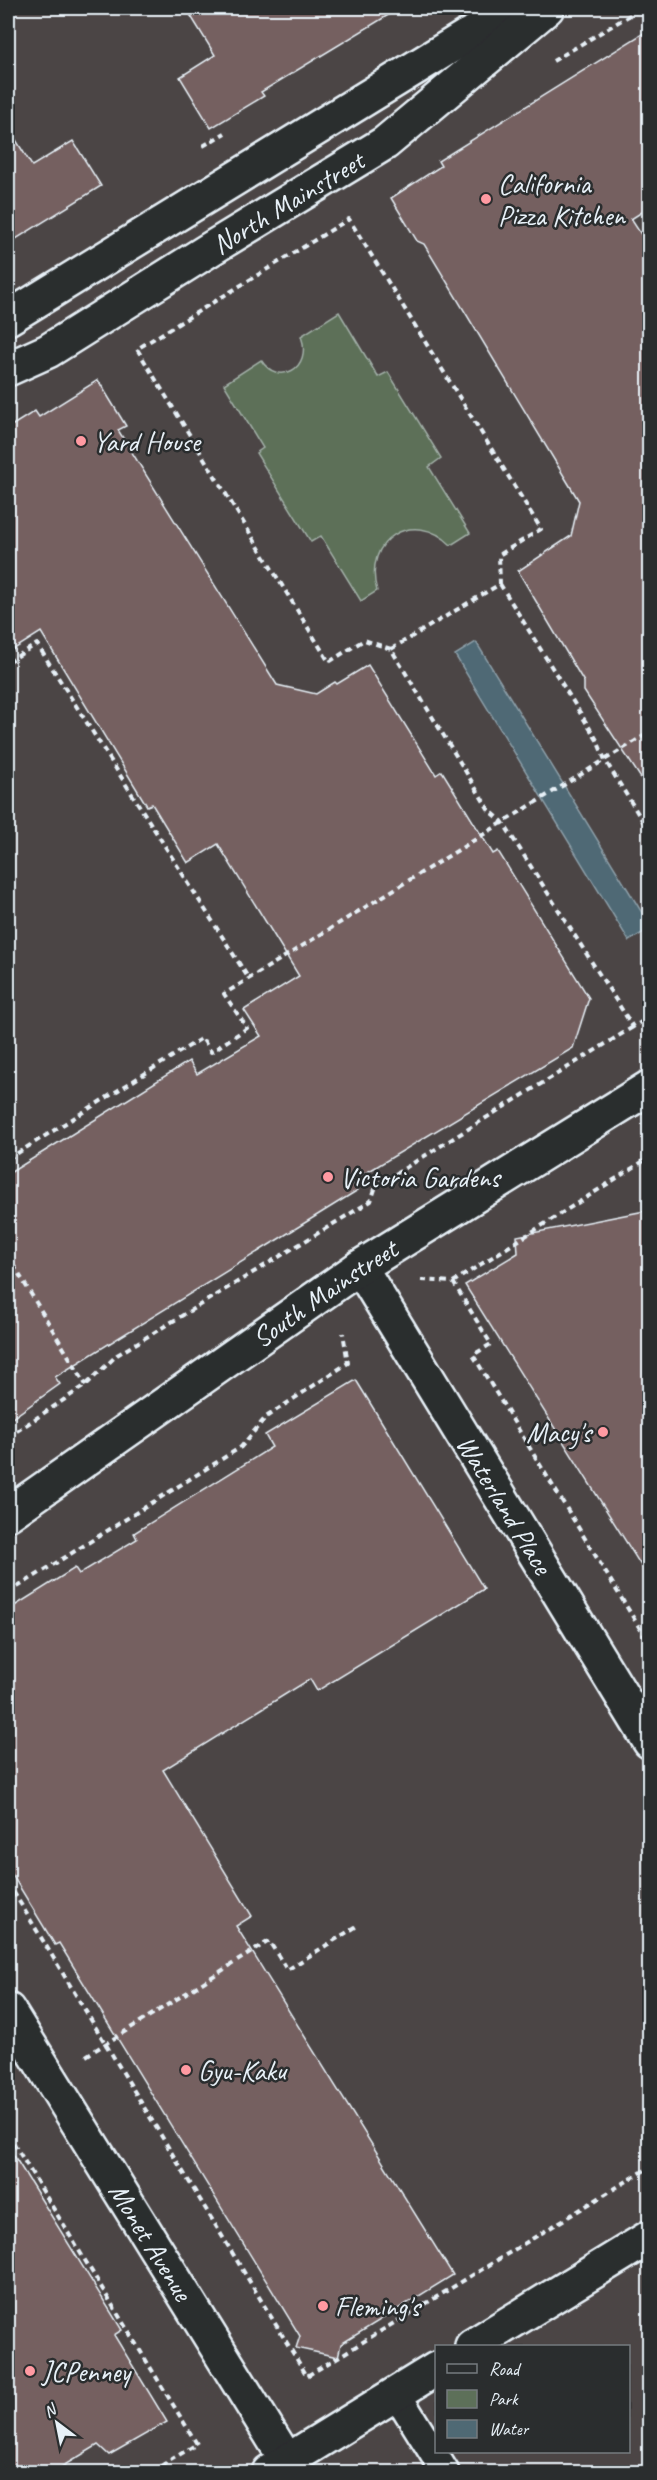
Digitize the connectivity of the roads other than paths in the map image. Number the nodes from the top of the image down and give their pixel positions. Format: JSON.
{"nodes":[{"id":1,"x":525,"y":8,"type":"edge"},
{"id":2,"x":547,"y":8,"type":"edge"},
{"id":3,"x":8,"y":318,"type":"edge"},
{"id":4,"x":8,"y":369,"type":"edge"},
{"id":5,"x":650,"y":1087,"type":"edge"},
{"id":6,"x":360,"y":1267,"type":"junction"},
{"id":7,"x":8,"y":1514,"type":"edge"},
{"id":8,"x":650,"y":1742,"type":"edge"},
{"id":9,"x":8,"y":2010,"type":"edge"},
{"id":10,"x":650,"y":2237,"type":"edge"},
{"id":11,"x":474,"y":2345,"type":"edge"},
{"id":12,"x":435,"y":2369,"type":"edge"},
{"id":13,"x":396,"y":2393,"type":"junction"},
{"id":14,"x":283,"y":2469,"type":"edge"},
{"id":15,"x":445,"y":2472,"type":"edge"}],
"edges":[{"from":1,"to":3,"type":"street","name":"North Mainstreet"},
{"from":2,"to":4,"type":"street","name":"North Mainstreet"},
{"from":5,"to":6,"type":"street","name":"South Mainstreet"},
{"from":6,"to":7,"type":"street","name":"South Mainstreet"},
{"from":6,"to":8,"type":"street","name":"Waterland Place"},
{"from":9,"to":14,"type":"street","name":"Monet Avenue"},
{"from":10,"to":11,"type":"street"},
{"from":12,"to":13,"type":"street"},
{"from":13,"to":14,"type":"street"},
{"from":13,"to":15,"type":"lane"}]}
